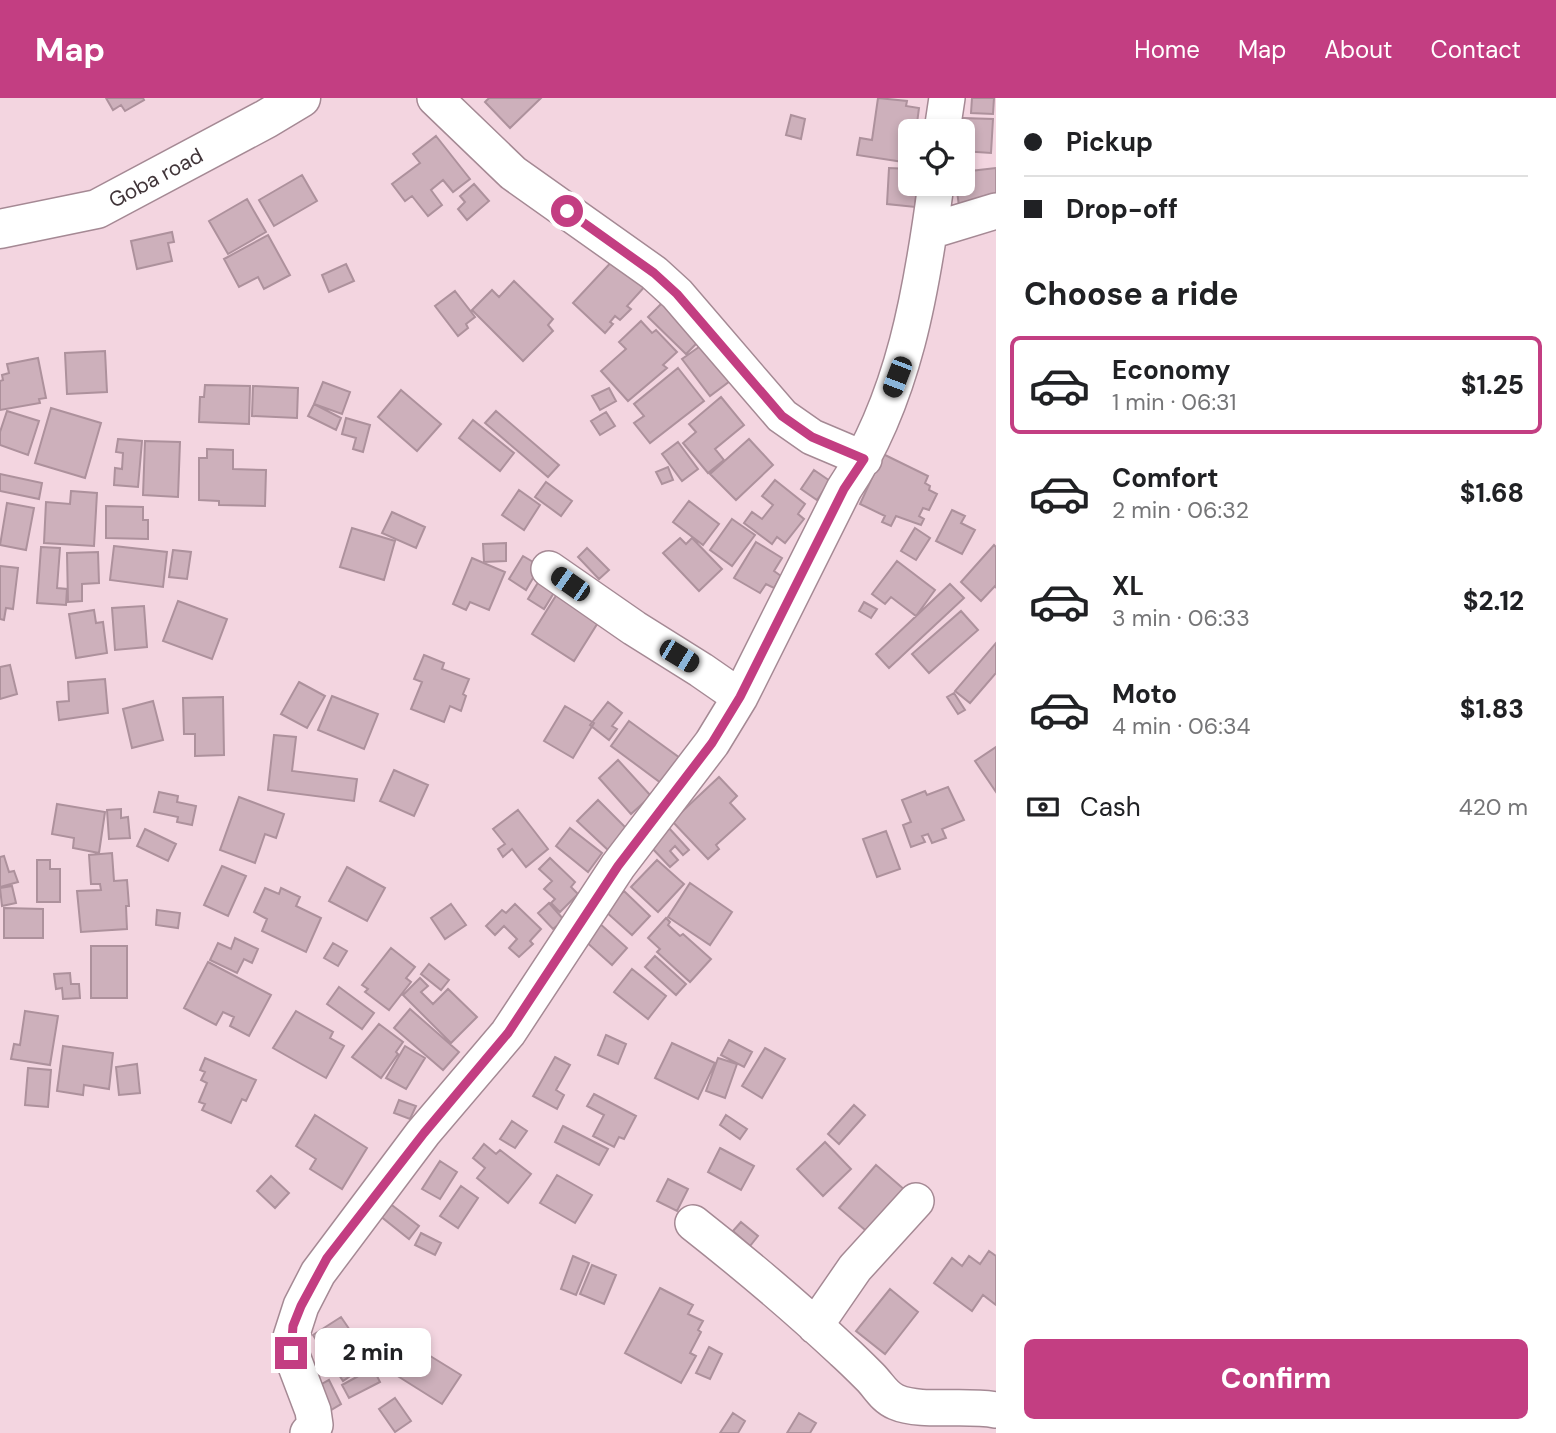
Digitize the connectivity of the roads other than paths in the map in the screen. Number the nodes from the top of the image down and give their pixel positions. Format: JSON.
{"nodes":[{"id":1,"x":301,"y":98,"type":"edge"},
{"id":2,"x":435,"y":98,"type":"edge"},
{"id":3,"x":947,"y":98,"type":"edge"},
{"id":4,"x":944,"y":119,"type":"edge"},
{"id":5,"x":934,"y":196,"type":"edge"},
{"id":6,"x":996,"y":211,"type":"edge"},
{"id":7,"x":0,"y":229,"type":"edge"},
{"id":8,"x":930,"y":231,"type":"junction"},
{"id":9,"x":864,"y":459,"type":"junction"},
{"id":10,"x":549,"y":569,"type":"dead end"},
{"id":11,"x":740,"y":697,"type":"junction"},
{"id":12,"x":916,"y":1201,"type":"dead end"},
{"id":13,"x":693,"y":1223,"type":"dead end"},
{"id":14,"x":815,"y":1326,"type":"junction"},
{"id":15,"x":983,"y":1417,"type":"edge"},
{"id":16,"x":308,"y":1433,"type":"edge"}],
"edges":[{"from":1,"to":7,"type":"main road","name":"Goba road"},
{"from":2,"to":9,"type":"street"},
{"from":3,"to":4,"type":"street"},
{"from":5,"to":8,"type":"street"},
{"from":6,"to":8,"type":"street"},
{"from":8,"to":9,"type":"street"},
{"from":9,"to":11,"type":"street"},
{"from":10,"to":11,"type":"street"},
{"from":11,"to":16,"type":"street"},
{"from":12,"to":14,"type":"street"},
{"from":13,"to":14,"type":"street"},
{"from":14,"to":15,"type":"street"}]}
